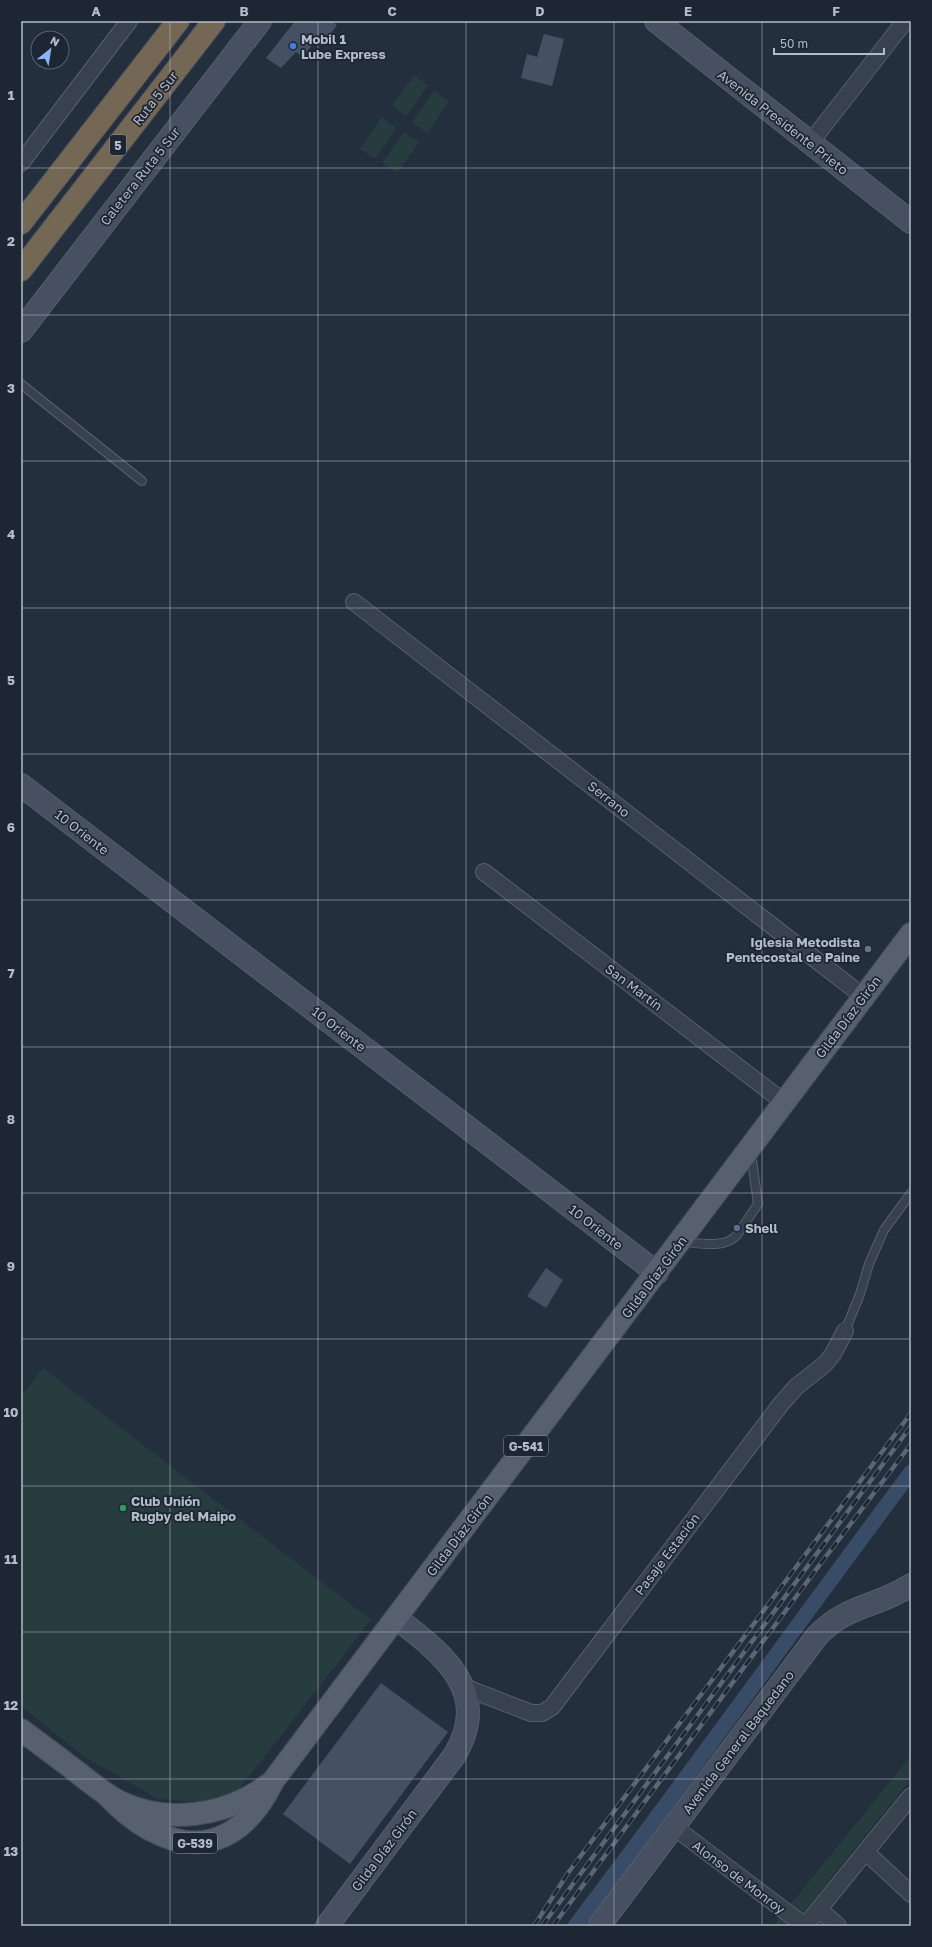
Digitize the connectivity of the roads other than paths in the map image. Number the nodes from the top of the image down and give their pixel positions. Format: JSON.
{"nodes":[{"id":1,"x":129,"y":21,"type":"edge"},
{"id":2,"x":178,"y":21,"type":"edge"},
{"id":3,"x":214,"y":21,"type":"edge"},
{"id":4,"x":260,"y":21,"type":"edge"},
{"id":5,"x":656,"y":21,"type":"edge"},
{"id":6,"x":905,"y":21,"type":"edge"},
{"id":7,"x":911,"y":30,"type":"edge"},
{"id":8,"x":814,"y":146,"type":"junction"},
{"id":9,"x":21,"y":163,"type":"edge"},
{"id":10,"x":911,"y":222,"type":"edge"},
{"id":11,"x":21,"y":223,"type":"edge"},
{"id":12,"x":21,"y":270,"type":"edge"},
{"id":13,"x":21,"y":331,"type":"edge"},
{"id":14,"x":21,"y":384,"type":"edge"},
{"id":15,"x":142,"y":481,"type":"dead end"},
{"id":16,"x":354,"y":602,"type":"dead end"},
{"id":17,"x":21,"y":785,"type":"edge"},
{"id":18,"x":484,"y":872,"type":"dead end"},
{"id":19,"x":911,"y":934,"type":"edge"},
{"id":20,"x":864,"y":997,"type":"junction"},
{"id":21,"x":784,"y":1103,"type":"junction"},
{"id":22,"x":750,"y":1149,"type":"junction"},
{"id":23,"x":911,"y":1193,"type":"edge"},
{"id":24,"x":680,"y":1242,"type":"junction"},
{"id":25,"x":657,"y":1273,"type":"junction"},
{"id":26,"x":845,"y":1331,"type":"joint"},
{"id":27,"x":908,"y":1585,"type":"edge"},
{"id":28,"x":396,"y":1618,"type":"junction"},
{"id":29,"x":464,"y":1687,"type":"junction"},
{"id":30,"x":21,"y":1730,"type":"edge"},
{"id":31,"x":273,"y":1781,"type":"junction"},
{"id":32,"x":106,"y":1794,"type":"junction"},
{"id":33,"x":911,"y":1796,"type":"edge"},
{"id":34,"x":674,"y":1827,"type":"junction"},
{"id":35,"x":866,"y":1852,"type":"junction"},
{"id":36,"x":911,"y":1894,"type":"edge"},
{"id":37,"x":820,"y":1909,"type":"junction"},
{"id":38,"x":327,"y":1926,"type":"edge"},
{"id":39,"x":599,"y":1926,"type":"edge"},
{"id":40,"x":805,"y":1926,"type":"edge"},
{"id":41,"x":838,"y":1926,"type":"edge"}],
"edges":[{"from":1,"to":9,"type":"street"},
{"from":2,"to":11,"type":"highway","number":"5"},
{"from":3,"to":12,"type":"highway","name":"Ruta 5 Sur","number":"5"},
{"from":4,"to":13,"type":"street","name":"Caletera Ruta 5 Sur"},
{"from":5,"to":8,"type":"street","name":"Avenida Presidente Prieto"},
{"from":6,"to":8,"type":"street"},
{"from":7,"to":8,"type":"street"},
{"from":8,"to":10,"type":"street","name":"Avenida Presidente Prieto"},
{"from":14,"to":15,"type":"lane"},
{"from":16,"to":20,"type":"street","name":"Serrano"},
{"from":17,"to":25,"type":"street","name":"10 Oriente"},
{"from":18,"to":21,"type":"street","name":"San Martín"},
{"from":19,"to":20,"type":"main road","name":"Gilda Díaz Girón"},
{"from":20,"to":21,"type":"main road","name":"Gilda Díaz Girón"},
{"from":21,"to":22,"type":"main road","name":"Gilda Díaz Girón"},
{"from":22,"to":24,"type":"main road","name":"Gilda Díaz Girón"},
{"from":22,"to":24,"type":"lane"},
{"from":23,"to":26,"type":"lane"},
{"from":24,"to":25,"type":"main road","name":"Gilda Díaz Girón"},
{"from":25,"to":28,"type":"main road","name":"Gilda Díaz Girón","number":"G-541"},
{"from":26,"to":29,"type":"street","name":"Pasaje Estación"},
{"from":27,"to":34,"type":"street","name":"Avenida General Baquedano"},
{"from":28,"to":29,"type":"street","name":"Gilda Díaz Girón"},
{"from":28,"to":31,"type":"main road","name":"Gilda Díaz Girón","number":"G-539"},
{"from":29,"to":38,"type":"street","name":"Gilda Díaz Girón"},
{"from":30,"to":32,"type":"main road","name":"Gilda Díaz Girón","number":"G-539"},
{"from":31,"to":32,"type":"main road","name":"Gilda Díaz Girón","number":"G-539"},
{"from":31,"to":32,"type":"main road","name":"Gilda Díaz Girón","number":"G-539"},
{"from":33,"to":35,"type":"street"},
{"from":34,"to":39,"type":"street","name":"Avenida General Baquedano"},
{"from":34,"to":40,"type":"street","name":"Alonso de Monroy"},
{"from":35,"to":36,"type":"street"},
{"from":35,"to":37,"type":"street"},
{"from":37,"to":40,"type":"street"},
{"from":37,"to":41,"type":"street"}]}
